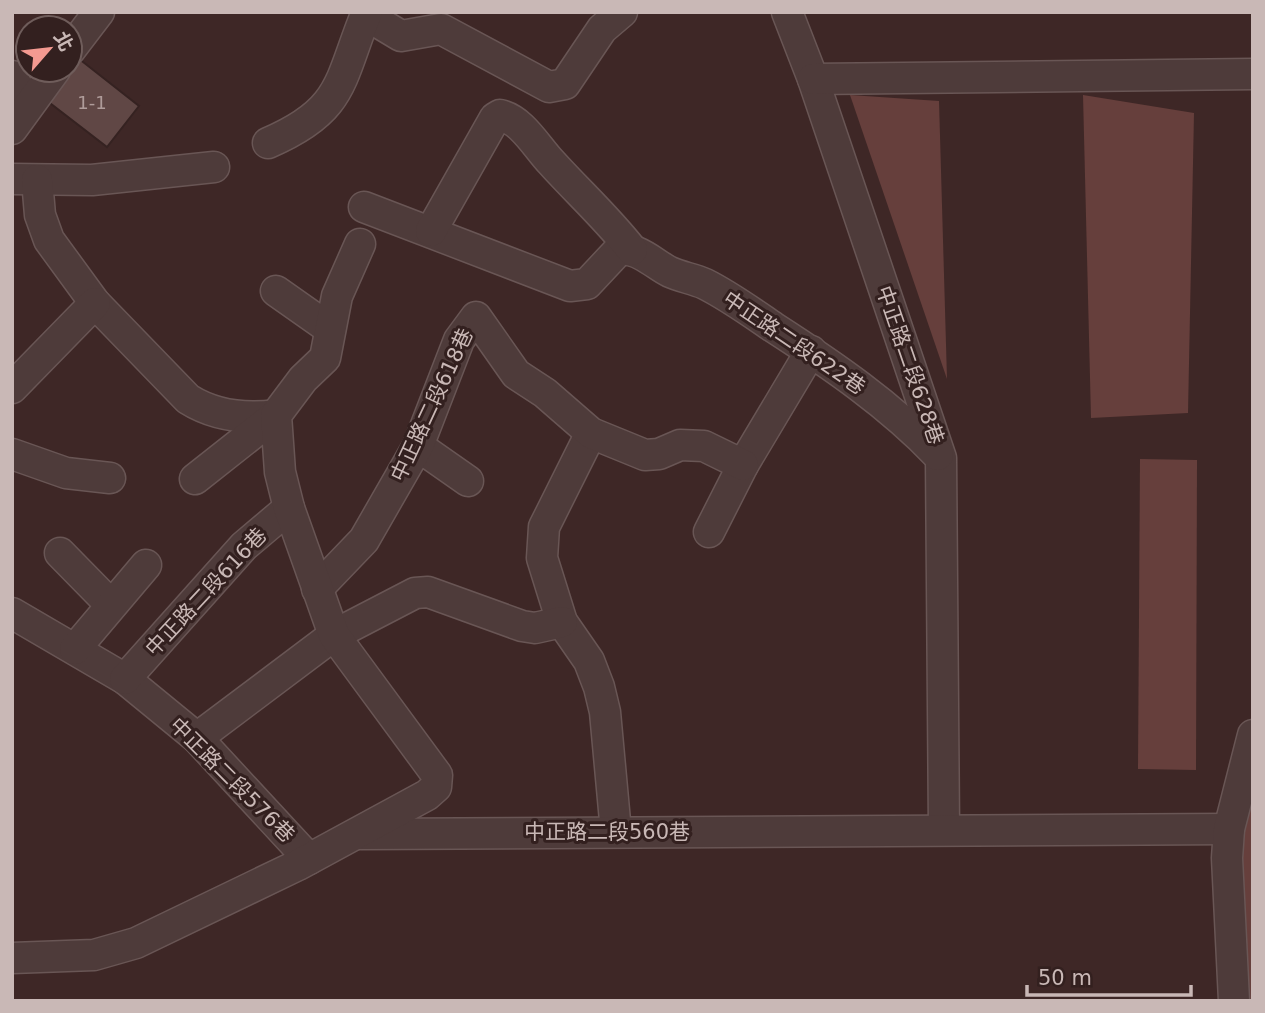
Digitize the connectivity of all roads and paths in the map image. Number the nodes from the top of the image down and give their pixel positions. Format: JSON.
{"nodes":[{"id":1,"x":99,"y":12,"type":"edge"},
{"id":2,"x":622,"y":12,"type":"edge"},
{"id":3,"x":787,"y":12,"type":"edge"},
{"id":4,"x":367,"y":13,"type":"edge"},
{"id":5,"x":84,"y":32,"type":"edge"},
{"id":6,"x":1253,"y":74,"type":"edge"},
{"id":7,"x":12,"y":76,"type":"edge"},
{"id":8,"x":813,"y":79,"type":"junction"},
{"id":9,"x":45,"y":84,"type":"edge"},
{"id":10,"x":20,"y":118,"type":"edge"},
{"id":11,"x":268,"y":143,"type":"dead end"},
{"id":12,"x":214,"y":167,"type":"dead end"},
{"id":13,"x":25,"y":180,"type":"edge"},
{"id":14,"x":364,"y":207,"type":"dead end"},
{"id":15,"x":431,"y":231,"type":"junction"},
{"id":16,"x":360,"y":244,"type":"dead end"},
{"id":17,"x":632,"y":250,"type":"junction"},
{"id":18,"x":276,"y":290,"type":"dead end"},
{"id":19,"x":96,"y":303,"type":"junction"},
{"id":20,"x":330,"y":329,"type":"junction"},
{"id":21,"x":811,"y":351,"type":"junction"},
{"id":22,"x":12,"y":388,"type":"edge"},
{"id":23,"x":276,"y":415,"type":"junction"},
{"id":24,"x":591,"y":433,"type":"junction"},
{"id":25,"x":418,"y":446,"type":"junction"},
{"id":26,"x":12,"y":454,"type":"edge"},
{"id":27,"x":941,"y":458,"type":"junction"},
{"id":28,"x":743,"y":465,"type":"junction"},
{"id":29,"x":110,"y":478,"type":"dead end"},
{"id":30,"x":195,"y":479,"type":"dead end"},
{"id":31,"x":468,"y":481,"type":"dead end"},
{"id":32,"x":289,"y":508,"type":"junction"},
{"id":33,"x":709,"y":532,"type":"dead end"},
{"id":34,"x":60,"y":554,"type":"dead end"},
{"id":35,"x":146,"y":565,"type":"dead end"},
{"id":36,"x":317,"y":589,"type":"junction"},
{"id":37,"x":111,"y":605,"type":"junction"},
{"id":38,"x":12,"y":613,"type":"edge"},
{"id":39,"x":562,"y":622,"type":"junction"},
{"id":40,"x":334,"y":635,"type":"junction"},
{"id":41,"x":75,"y":649,"type":"junction"},
{"id":42,"x":125,"y":679,"type":"junction"},
{"id":43,"x":1253,"y":734,"type":"edge"},
{"id":44,"x":197,"y":737,"type":"junction"},
{"id":45,"x":1229,"y":829,"type":"junction"},
{"id":46,"x":944,"y":830,"type":"junction"},
{"id":47,"x":616,"y":832,"type":"junction"},
{"id":48,"x":355,"y":834,"type":"junction"},
{"id":49,"x":309,"y":859,"type":"junction"},
{"id":50,"x":12,"y":958,"type":"edge"},
{"id":51,"x":1234,"y":1001,"type":"edge"}],
"edges":[{"from":1,"to":5,"type":"street"},
{"from":2,"to":4,"type":"street"},
{"from":3,"to":8,"type":"street","name":"中正路二段628巷"},
{"from":4,"to":11,"type":"street"},
{"from":6,"to":8,"type":"street"},
{"from":7,"to":10,"type":"street"},
{"from":8,"to":27,"type":"street","name":"中正路二段628巷"},
{"from":9,"to":10,"type":"street"},
{"from":12,"to":13,"type":"street"},
{"from":13,"to":19,"type":"street"},
{"from":14,"to":15,"type":"street"},
{"from":15,"to":17,"type":"street"},
{"from":15,"to":17,"type":"street","name":"中正路二段622巷"},
{"from":16,"to":20,"type":"street"},
{"from":17,"to":21,"type":"street","name":"中正路二段622巷"},
{"from":18,"to":20,"type":"street"},
{"from":19,"to":22,"type":"street"},
{"from":19,"to":23,"type":"street"},
{"from":20,"to":23,"type":"street"},
{"from":21,"to":27,"type":"street","name":"中正路二段622巷"},
{"from":21,"to":28,"type":"street"},
{"from":23,"to":30,"type":"street"},
{"from":23,"to":32,"type":"street","name":"中正路二段616巷"},
{"from":24,"to":25,"type":"street","name":"中正路二段618巷"},
{"from":24,"to":28,"type":"street","name":"中正路二段618巷"},
{"from":24,"to":39,"type":"street"},
{"from":25,"to":31,"type":"street"},
{"from":25,"to":36,"type":"street","name":"中正路二段618巷"},
{"from":26,"to":29,"type":"street"},
{"from":27,"to":46,"type":"street","name":"中正路二段628巷"},
{"from":28,"to":33,"type":"street"},
{"from":32,"to":36,"type":"street","name":"中正路二段616巷"},
{"from":32,"to":42,"type":"street","name":"中正路二段616巷"},
{"from":34,"to":37,"type":"street"},
{"from":35,"to":37,"type":"street"},
{"from":36,"to":40,"type":"street","name":"中正路二段616巷"},
{"from":37,"to":41,"type":"street"},
{"from":38,"to":41,"type":"street","name":"中正路二段576巷"},
{"from":39,"to":40,"type":"street"},
{"from":39,"to":47,"type":"street"},
{"from":40,"to":44,"type":"street"},
{"from":40,"to":48,"type":"street","name":"中正路二段616巷"},
{"from":41,"to":42,"type":"street","name":"中正路二段576巷"},
{"from":42,"to":44,"type":"street","name":"中正路二段576巷"},
{"from":43,"to":45,"type":"street"},
{"from":44,"to":49,"type":"street","name":"中正路二段576巷"},
{"from":45,"to":46,"type":"street","name":"中正路二段560巷"},
{"from":45,"to":51,"type":"street"},
{"from":46,"to":47,"type":"street","name":"中正路二段560巷"},
{"from":47,"to":48,"type":"street","name":"中正路二段560巷"},
{"from":48,"to":49,"type":"street","name":"中正路二段560巷"},
{"from":49,"to":50,"type":"street","name":"中正路二段560巷"}]}
